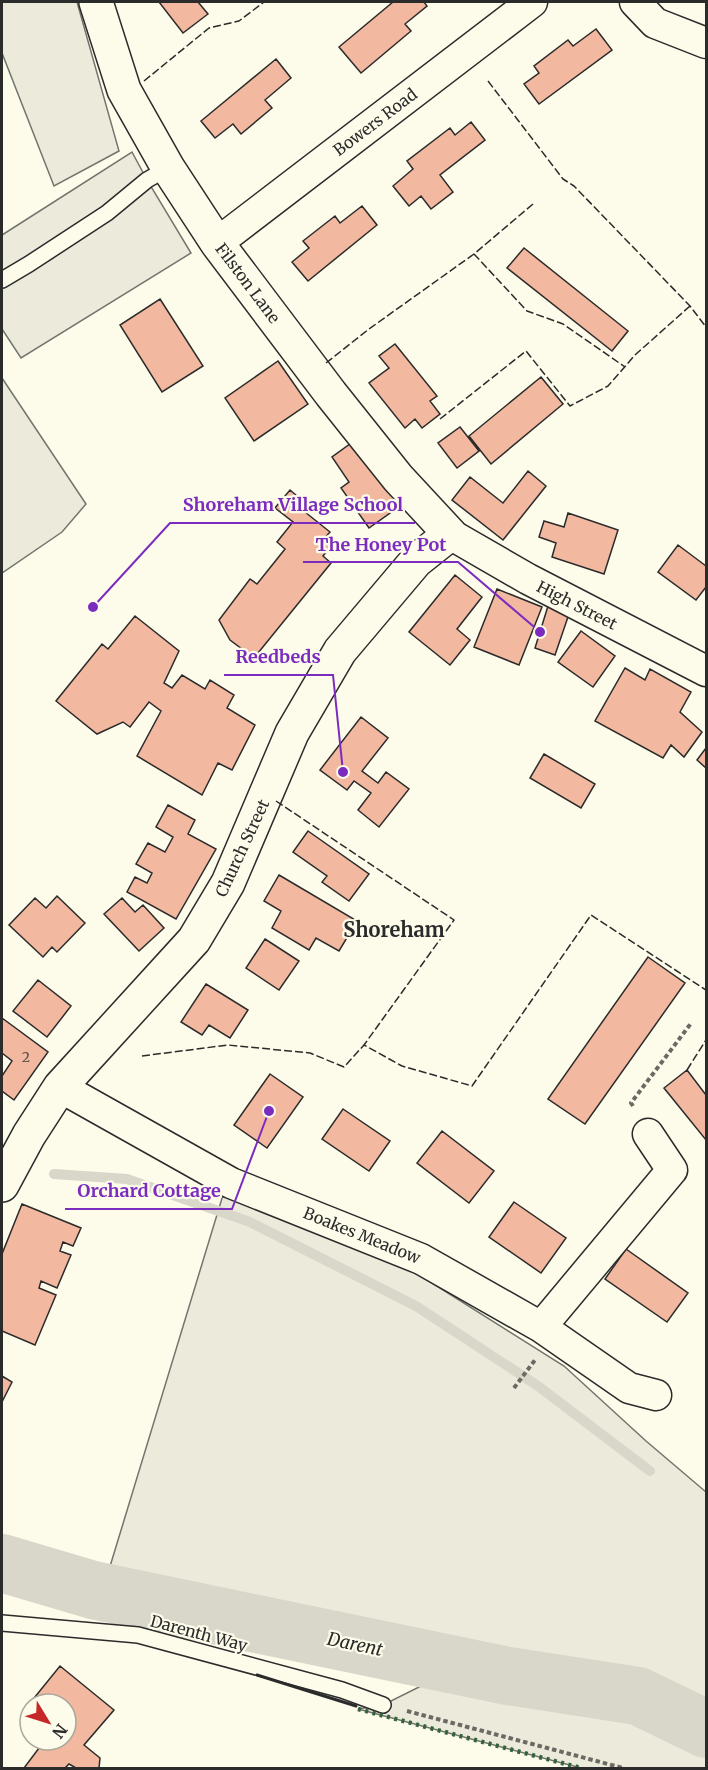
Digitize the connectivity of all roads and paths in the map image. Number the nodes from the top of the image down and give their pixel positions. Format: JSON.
{"nodes":[{"id":1,"x":96,"y":2,"type":"edge"},
{"id":2,"x":532,"y":2,"type":"edge"},
{"id":3,"x":635,"y":2,"type":"edge"},
{"id":4,"x":706,"y":42,"type":"edge"},
{"id":5,"x":168,"y":168,"type":"junction"},
{"id":6,"x":217,"y":243,"type":"junction"},
{"id":7,"x":2,"y":280,"type":"edge"},
{"id":8,"x":450,"y":534,"type":"junction"},
{"id":9,"x":706,"y":670,"type":"edge"},
{"id":10,"x":692,"y":1022,"type":"dead end"},
{"id":11,"x":60,"y":1087,"type":"junction"},
{"id":12,"x":648,"y":1134,"type":"joint"},
{"id":13,"x":2,"y":1185,"type":"edge"},
{"id":14,"x":541,"y":1327,"type":"junction"},
{"id":15,"x":533,"y":1361,"type":"dead end"},
{"id":16,"x":514,"y":1388,"type":"dead end"},
{"id":17,"x":656,"y":1395,"type":"dead end"},
{"id":18,"x":2,"y":1623,"type":"edge"},
{"id":19,"x":383,"y":1705,"type":"joint"},
{"id":20,"x":622,"y":1768,"type":"edge"}],
"edges":[{"from":1,"to":5,"type":"street","name":"Filston Lane"},
{"from":2,"to":6,"type":"street","name":"Bowers Road"},
{"from":3,"to":4,"type":"street"},
{"from":5,"to":6,"type":"street","name":"Filston Lane"},
{"from":5,"to":7,"type":"lane"},
{"from":6,"to":8,"type":"street","name":"Filston Lane"},
{"from":8,"to":9,"type":"street","name":"High Street"},
{"from":8,"to":11,"type":"street","name":"Church Street"},
{"from":10,"to":12,"type":"path"},
{"from":11,"to":13,"type":"street","name":"Church Street"},
{"from":11,"to":14,"type":"street","name":"Boakes Meadow"},
{"from":12,"to":14,"type":"street"},
{"from":14,"to":17,"type":"street","name":"Boakes Meadow"},
{"from":15,"to":16,"type":"path"},
{"from":18,"to":19,"type":"lane","name":"Darenth Way"},
{"from":19,"to":20,"type":"path"}]}
